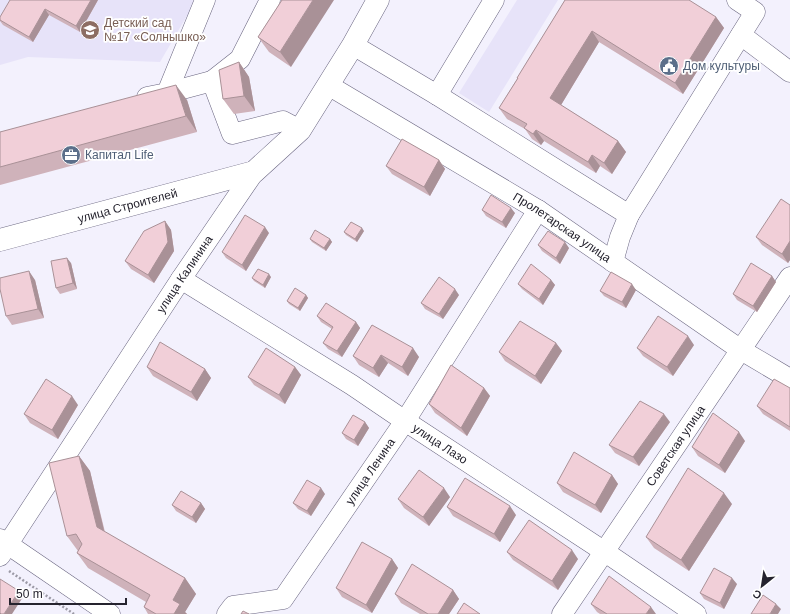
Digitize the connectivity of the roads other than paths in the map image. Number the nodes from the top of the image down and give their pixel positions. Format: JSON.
{"nodes":[{"id":1,"x":205,"y":0,"type":"edge"},
{"id":2,"x":270,"y":0,"type":"edge"},
{"id":3,"x":378,"y":0,"type":"edge"},
{"id":4,"x":494,"y":0,"type":"edge"},
{"id":5,"x":737,"y":0,"type":"edge"},
{"id":6,"x":741,"y":35,"type":"junction"},
{"id":7,"x":352,"y":45,"type":"junction"},
{"id":8,"x":790,"y":72,"type":"edge"},
{"id":9,"x":212,"y":81,"type":"junction"},
{"id":10,"x":328,"y":85,"type":"junction"},
{"id":11,"x":167,"y":93,"type":"junction"},
{"id":12,"x":437,"y":95,"type":"junction"},
{"id":13,"x":129,"y":102,"type":"edge"},
{"id":14,"x":300,"y":130,"type":"junction"},
{"id":15,"x":254,"y":172,"type":"junction"},
{"id":16,"x":538,"y":210,"type":"junction"},
{"id":17,"x":629,"y":215,"type":"junction"},
{"id":18,"x":0,"y":240,"type":"edge"},
{"id":19,"x":613,"y":262,"type":"junction"},
{"id":20,"x":790,"y":277,"type":"edge"},
{"id":21,"x":181,"y":279,"type":"junction"},
{"id":22,"x":741,"y":350,"type":"junction"},
{"id":23,"x":790,"y":379,"type":"edge"},
{"id":24,"x":405,"y":421,"type":"junction"},
{"id":25,"x":3,"y":552,"type":"edge"},
{"id":26,"x":605,"y":552,"type":"junction"},
{"id":27,"x":110,"y":614,"type":"edge"},
{"id":28,"x":227,"y":614,"type":"edge"},
{"id":29,"x":562,"y":614,"type":"edge"},
{"id":30,"x":696,"y":614,"type":"edge"}],
"edges":[{"from":1,"to":11,"type":"street"},
{"from":2,"to":9,"type":"street"},
{"from":3,"to":7,"type":"main road","name":"улица Калинина"},
{"from":4,"to":12,"type":"street"},
{"from":5,"to":6,"type":"street"},
{"from":6,"to":8,"type":"street"},
{"from":6,"to":17,"type":"street"},
{"from":7,"to":10,"type":"main road","name":"улица Калинина"},
{"from":7,"to":12,"type":"street"},
{"from":9,"to":11,"type":"street"},
{"from":9,"to":14,"type":"street"},
{"from":10,"to":14,"type":"main road","name":"улица Калинина"},
{"from":10,"to":16,"type":"street","name":"Пролетарская улица"},
{"from":11,"to":13,"type":"street"},
{"from":12,"to":17,"type":"street"},
{"from":14,"to":15,"type":"main road","name":"улица Калинина"},
{"from":15,"to":18,"type":"main road","name":"улица Строителей"},
{"from":15,"to":21,"type":"street","name":"улица Калинина"},
{"from":16,"to":19,"type":"street","name":"Пролетарская улица"},
{"from":16,"to":24,"type":"street","name":"улица Ленина"},
{"from":17,"to":19,"type":"street"},
{"from":19,"to":22,"type":"street","name":"Пролетарская улица"},
{"from":20,"to":22,"type":"street","name":"Советская улица"},
{"from":21,"to":24,"type":"street","name":"улица Лазо"},
{"from":21,"to":25,"type":"street","name":"улица Калинина"},
{"from":22,"to":23,"type":"street","name":"Пролетарская улица"},
{"from":22,"to":26,"type":"street","name":"Советская улица"},
{"from":24,"to":26,"type":"street","name":"улица Лазо"},
{"from":24,"to":28,"type":"street","name":"улица Ленина"},
{"from":25,"to":27,"type":"street"},
{"from":26,"to":29,"type":"street","name":"Советская улица"},
{"from":26,"to":30,"type":"street","name":"улица Лазо"}]}
